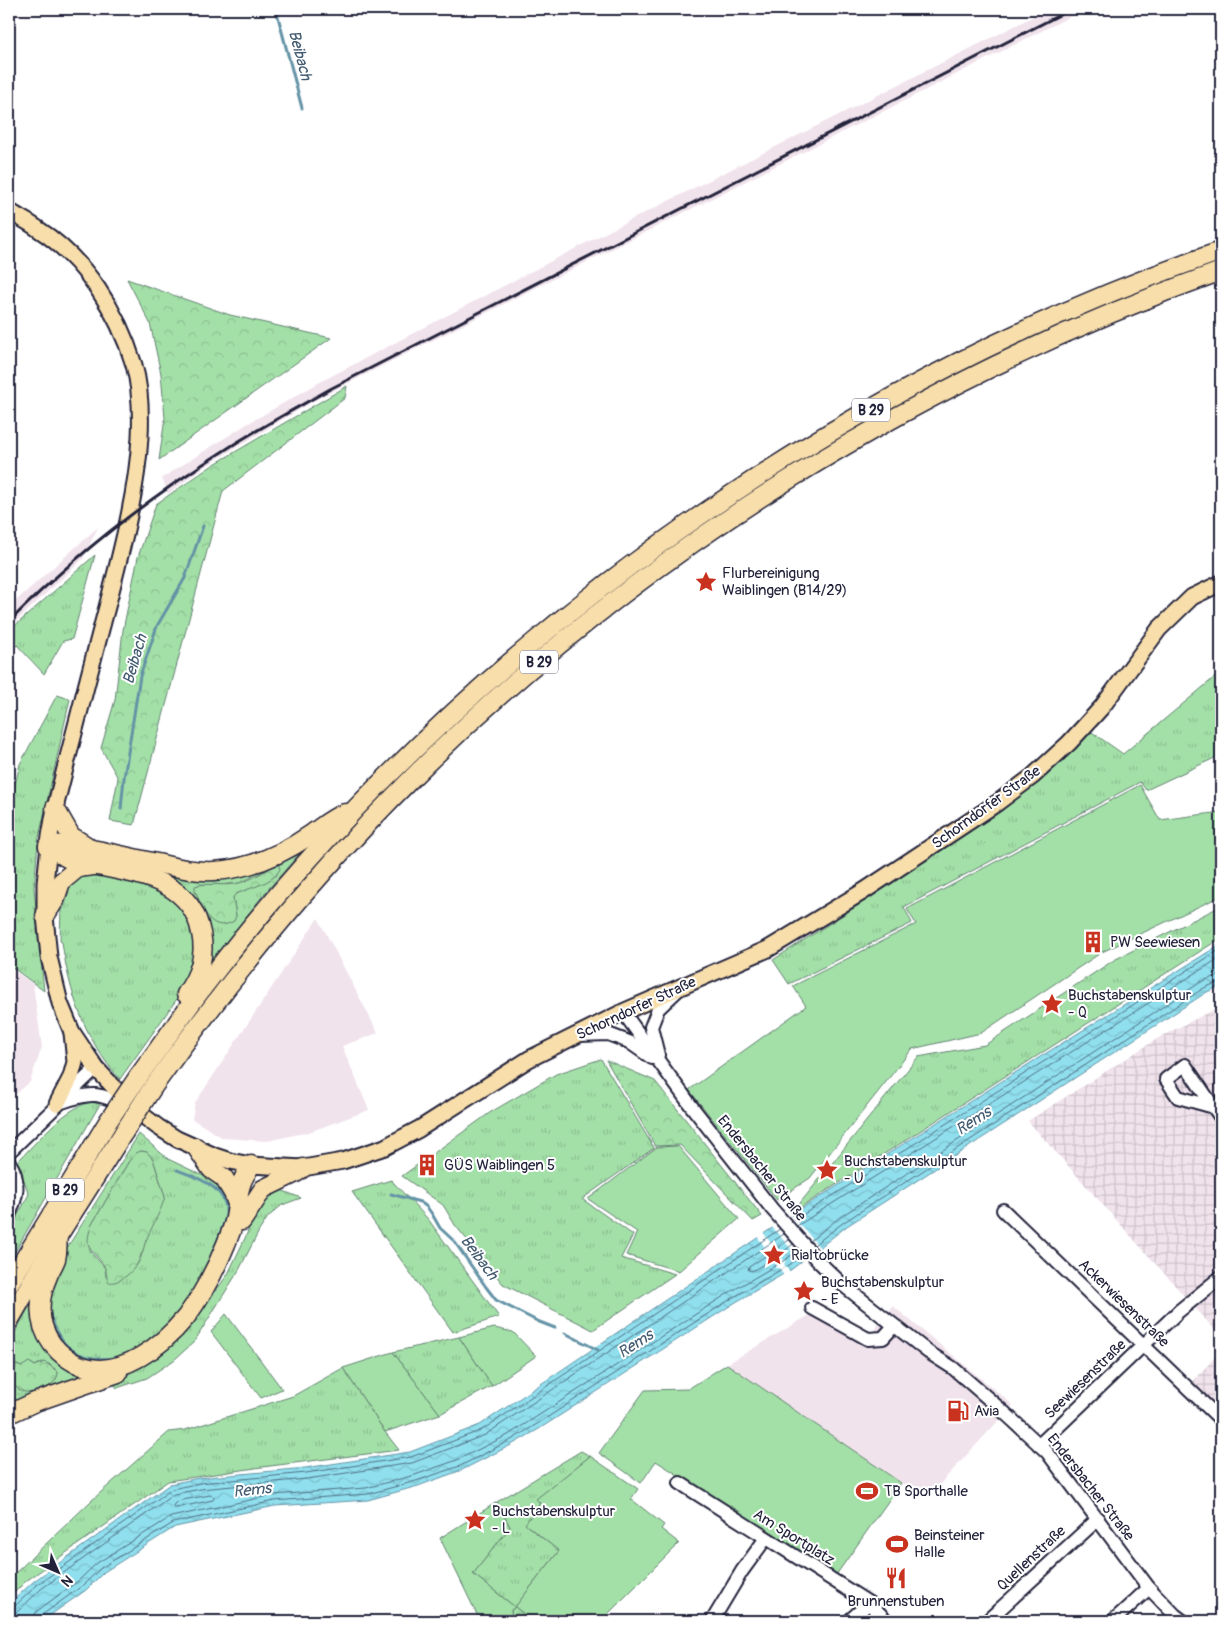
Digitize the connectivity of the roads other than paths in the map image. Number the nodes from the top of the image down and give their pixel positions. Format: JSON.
{"nodes":[{"id":1,"x":9,"y":212,"type":"edge"},
{"id":2,"x":1221,"y":251,"type":"edge"},
{"id":3,"x":1221,"y":271,"type":"edge"},
{"id":4,"x":1221,"y":583,"type":"edge"},
{"id":5,"x":55,"y":808,"type":"junction"},
{"id":6,"x":355,"y":809,"type":"junction"},
{"id":7,"x":48,"y":846,"type":"junction"},
{"id":8,"x":92,"y":848,"type":"junction"},
{"id":9,"x":96,"y":866,"type":"junction"},
{"id":10,"x":45,"y":916,"type":"junction"},
{"id":11,"x":681,"y":987,"type":"junction"},
{"id":12,"x":623,"y":1012,"type":"junction"},
{"id":13,"x":177,"y":1024,"type":"junction"},
{"id":14,"x":72,"y":1032,"type":"junction"},
{"id":15,"x":576,"y":1035,"type":"junction"},
{"id":16,"x":659,"y":1062,"type":"junction"},
{"id":17,"x":96,"y":1068,"type":"junction"},
{"id":18,"x":57,"y":1104,"type":"junction"},
{"id":19,"x":1214,"y":1107,"type":"dead end"},
{"id":20,"x":133,"y":1108,"type":"junction"},
{"id":21,"x":1221,"y":1118,"type":"edge"},
{"id":22,"x":196,"y":1147,"type":"junction"},
{"id":23,"x":9,"y":1152,"type":"edge"},
{"id":24,"x":9,"y":1162,"type":"edge"},
{"id":25,"x":251,"y":1165,"type":"junction"},
{"id":26,"x":303,"y":1168,"type":"junction"},
{"id":27,"x":237,"y":1204,"type":"junction"},
{"id":28,"x":1003,"y":1210,"type":"dead end"},
{"id":29,"x":9,"y":1215,"type":"edge"},
{"id":30,"x":242,"y":1221,"type":"junction"},
{"id":31,"x":58,"y":1236,"type":"junction"},
{"id":32,"x":1221,"y":1277,"type":"edge"},
{"id":33,"x":9,"y":1284,"type":"edge"},
{"id":34,"x":812,"y":1308,"type":"dead end"},
{"id":35,"x":9,"y":1321,"type":"edge"},
{"id":36,"x":894,"y":1326,"type":"junction"},
{"id":37,"x":1144,"y":1345,"type":"junction"},
{"id":38,"x":9,"y":1414,"type":"edge"},
{"id":39,"x":1221,"y":1420,"type":"edge"},
{"id":40,"x":1039,"y":1445,"type":"junction"},
{"id":41,"x":680,"y":1483,"type":"dead end"},
{"id":42,"x":1098,"y":1519,"type":"junction"},
{"id":43,"x":766,"y":1538,"type":"junction"},
{"id":44,"x":1149,"y":1588,"type":"junction"},
{"id":45,"x":869,"y":1603,"type":"junction"},
{"id":46,"x":994,"y":1619,"type":"edge"},
{"id":47,"x":712,"y":1621,"type":"edge"},
{"id":48,"x":849,"y":1621,"type":"edge"},
{"id":49,"x":887,"y":1621,"type":"edge"},
{"id":50,"x":1113,"y":1621,"type":"edge"},
{"id":51,"x":1183,"y":1621,"type":"edge"}],
"edges":[{"from":1,"to":5,"type":"main road"},
{"from":2,"to":6,"type":"highway","number":"B 29"},
{"from":3,"to":31,"type":"highway","number":"B 29","bridge":true},
{"from":4,"to":11,"type":"main road","name":"Schorndorfer Straße"},
{"from":5,"to":7,"type":"main road"},
{"from":5,"to":8,"type":"highway"},
{"from":6,"to":8,"type":"highway"},
{"from":6,"to":13,"type":"highway","number":"B 29"},
{"from":7,"to":8,"type":"highway"},
{"from":7,"to":9,"type":"highway"},
{"from":7,"to":10,"type":"main road"},
{"from":9,"to":10,"type":"highway"},
{"from":9,"to":13,"type":"highway"},
{"from":10,"to":14,"type":"main road"},
{"from":11,"to":12,"type":"main road","name":"Schorndorfer Straße"},
{"from":11,"to":16,"type":"street"},
{"from":12,"to":15,"type":"main road","name":"Schorndorfer Straße"},
{"from":12,"to":16,"type":"street","name":"Endersbacher Straße"},
{"from":13,"to":33,"type":"highway","number":"B 29","bridge":true},
{"from":14,"to":17,"type":"main road","name":"Schorndorfer Straße"},
{"from":14,"to":18,"type":"main road"},
{"from":15,"to":16,"type":"street"},
{"from":15,"to":26,"type":"main road","name":"Schorndorfer Straße"},
{"from":16,"to":36,"type":"street","name":"Endersbacher Straße"},
{"from":17,"to":18,"type":"street"},
{"from":17,"to":20,"type":"main road","name":"Schorndorfer Straße"},
{"from":18,"to":20,"type":"street"},
{"from":18,"to":23,"type":"street"},
{"from":19,"to":21,"type":"street"},
{"from":20,"to":22,"type":"main road","name":"Schorndorfer Straße"},
{"from":22,"to":25,"type":"main road","name":"Schorndorfer Straße"},
{"from":22,"to":27,"type":"highway"},
{"from":24,"to":29,"type":"street"},
{"from":25,"to":26,"type":"main road","name":"Schorndorfer Straße"},
{"from":25,"to":27,"type":"highway"},
{"from":25,"to":30,"type":"highway"},
{"from":26,"to":30,"type":"highway"},
{"from":27,"to":31,"type":"highway"},
{"from":28,"to":37,"type":"street","name":"Ackerwiesenstraße"},
{"from":30,"to":38,"type":"highway"},
{"from":31,"to":35,"type":"highway","number":"B 29"},
{"from":32,"to":37,"type":"street","name":"Seewiesenstraße"},
{"from":34,"to":36,"type":"street"},
{"from":36,"to":40,"type":"street","name":"Endersbacher Straße"},
{"from":37,"to":39,"type":"street","name":"Ackerwiesenstraße"},
{"from":37,"to":40,"type":"street","name":"Seewiesenstraße"},
{"from":40,"to":42,"type":"street","name":"Endersbacher Straße"},
{"from":41,"to":43,"type":"street","name":"Am Sportplatz"},
{"from":42,"to":44,"type":"street","name":"Endersbacher Straße"},
{"from":42,"to":46,"type":"street","name":"Quellenstraße"},
{"from":43,"to":45,"type":"street","name":"Am Sportplatz"},
{"from":43,"to":47,"type":"street"},
{"from":44,"to":50,"type":"street"},
{"from":44,"to":51,"type":"street","name":"Endersbacher Straße"},
{"from":45,"to":48,"type":"street"},
{"from":45,"to":49,"type":"street","name":"Am Sportplatz"}]}
